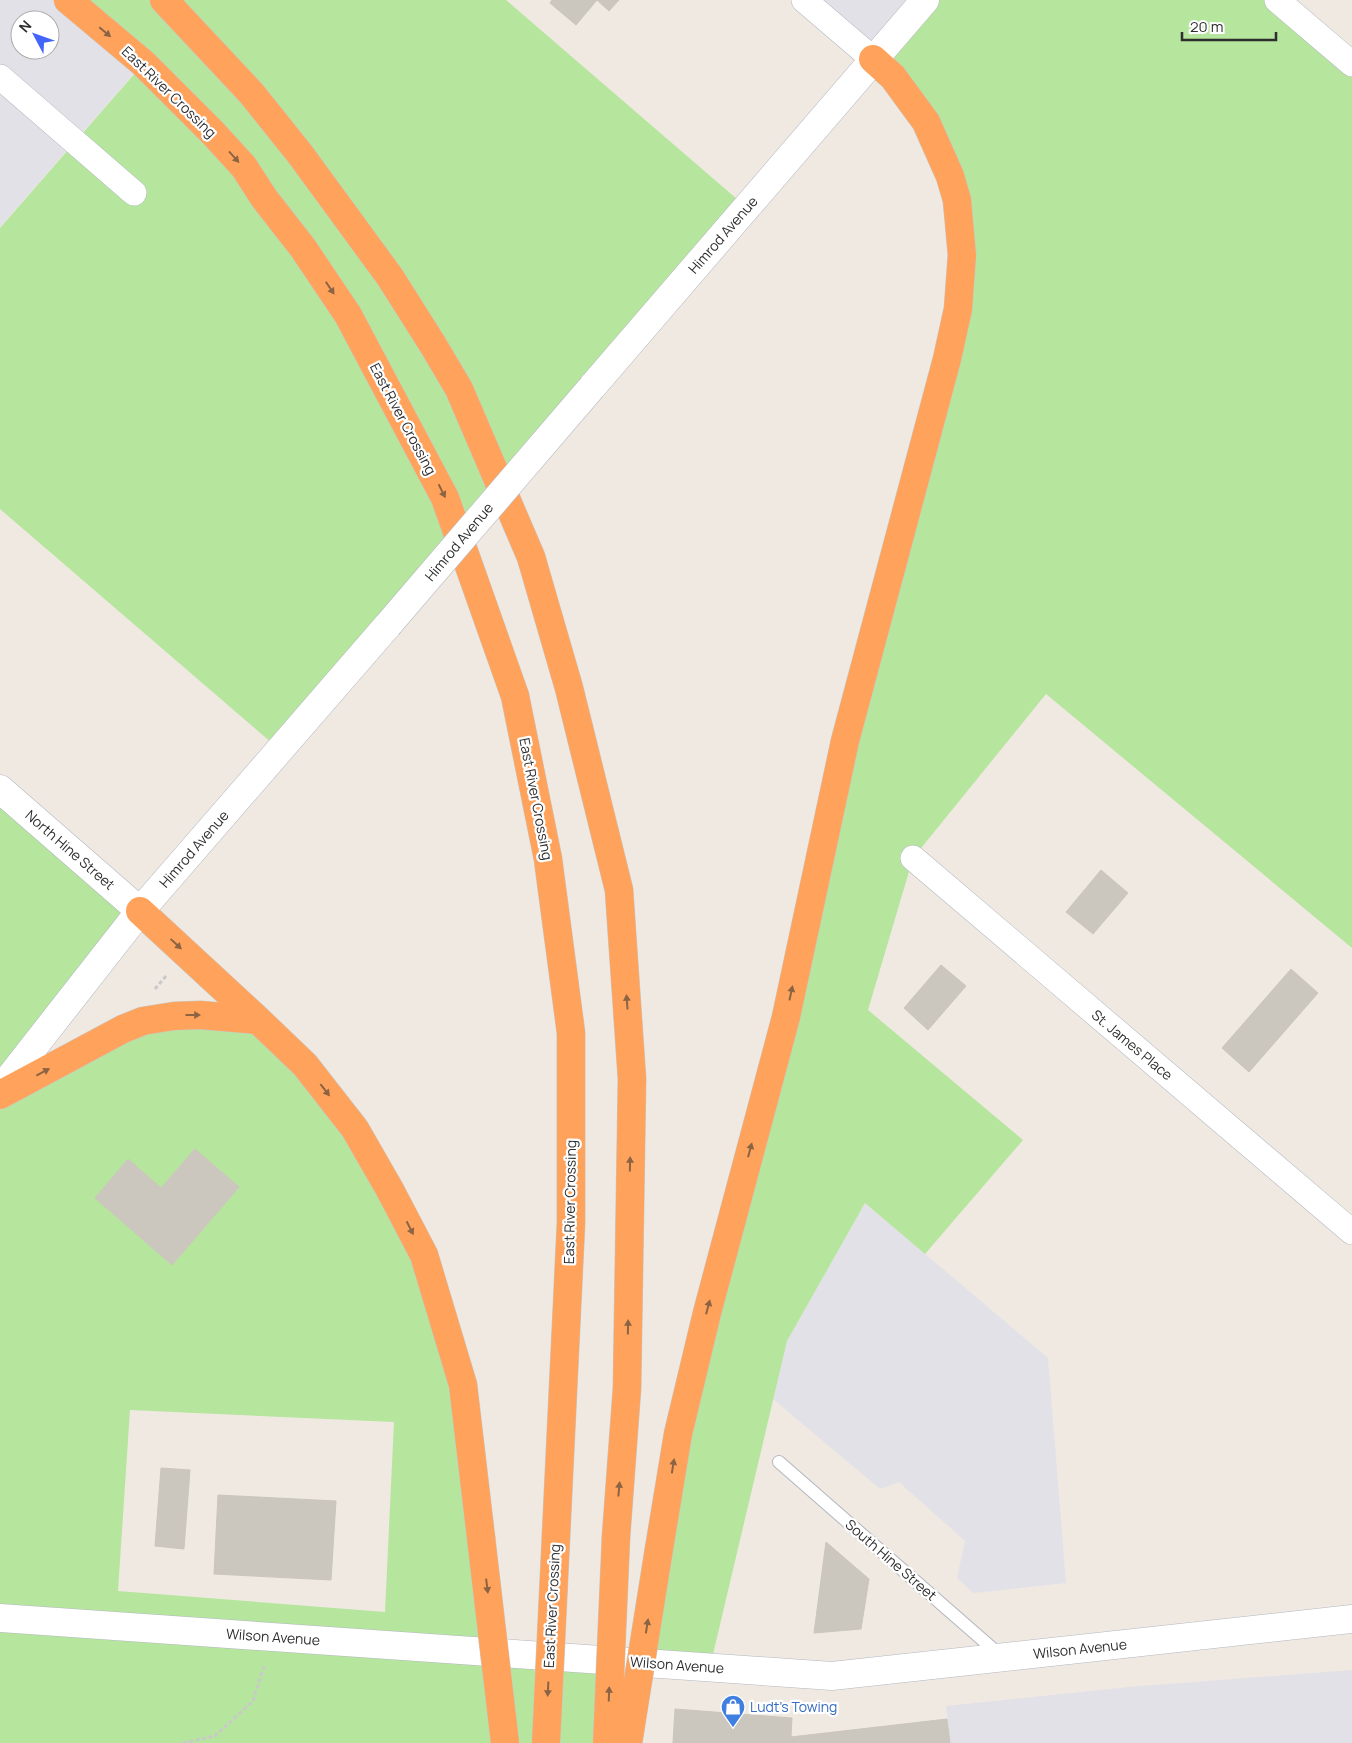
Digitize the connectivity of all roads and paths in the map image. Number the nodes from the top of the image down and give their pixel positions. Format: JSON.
{"nodes":[{"id":1,"x":68,"y":0,"type":"edge"},
{"id":2,"x":164,"y":0,"type":"edge"},
{"id":3,"x":804,"y":0,"type":"edge"},
{"id":4,"x":925,"y":0,"type":"edge"},
{"id":5,"x":1277,"y":0,"type":"edge"},
{"id":6,"x":873,"y":59,"type":"junction"},
{"id":7,"x":1352,"y":64,"type":"edge"},
{"id":8,"x":0,"y":77,"type":"edge"},
{"id":9,"x":134,"y":193,"type":"dead end"},
{"id":10,"x":0,"y":789,"type":"edge"},
{"id":11,"x":913,"y":858,"type":"dead end"},
{"id":12,"x":140,"y":911,"type":"junction"},
{"id":13,"x":258,"y":1020,"type":"junction"},
{"id":14,"x":0,"y":1090,"type":"edge"},
{"id":15,"x":0,"y":1095,"type":"edge"},
{"id":16,"x":1352,"y":1232,"type":"edge"},
{"id":17,"x":779,"y":1462,"type":"dead end"},
{"id":18,"x":0,"y":1618,"type":"edge"},
{"id":19,"x":1352,"y":1619,"type":"edge"},
{"id":20,"x":273,"y":1637,"type":"junction"},
{"id":21,"x":1002,"y":1657,"type":"junction"},
{"id":22,"x":182,"y":1743,"type":"edge"},
{"id":23,"x":505,"y":1743,"type":"edge"},
{"id":24,"x":546,"y":1743,"type":"edge"},
{"id":25,"x":607,"y":1743,"type":"edge"},
{"id":26,"x":628,"y":1743,"type":"edge"}],
"edges":[{"from":1,"to":24,"type":"highway","name":"East River Crossing","one_way":true,"bridge":true},
{"from":25,"to":2,"type":"highway","one_way":true,"bridge":true},
{"from":3,"to":6,"type":"street"},
{"from":4,"to":6,"type":"main road","name":"Himrod Avenue"},
{"from":5,"to":7,"type":"street"},
{"from":6,"to":12,"type":"main road","name":"Himrod Avenue","bridge":true},
{"from":26,"to":6,"type":"highway","one_way":true,"bridge":true},
{"from":8,"to":9,"type":"street"},
{"from":10,"to":12,"type":"main road","name":"North Hine Street"},
{"from":11,"to":16,"type":"street","name":"St. James Place"},
{"from":12,"to":13,"type":"highway","one_way":true},
{"from":12,"to":14,"type":"main road","name":"Himrod Avenue"},
{"from":15,"to":13,"type":"highway","one_way":true},
{"from":13,"to":23,"type":"highway","one_way":true,"bridge":true},
{"from":17,"to":21,"type":"lane","name":"South Hine Street"},
{"from":18,"to":20,"type":"main road","name":"Wilson Avenue"},
{"from":19,"to":21,"type":"main road","name":"Wilson Avenue"},
{"from":20,"to":21,"type":"main road","name":"Wilson Avenue"},
{"from":20,"to":22,"type":"path"}]}
